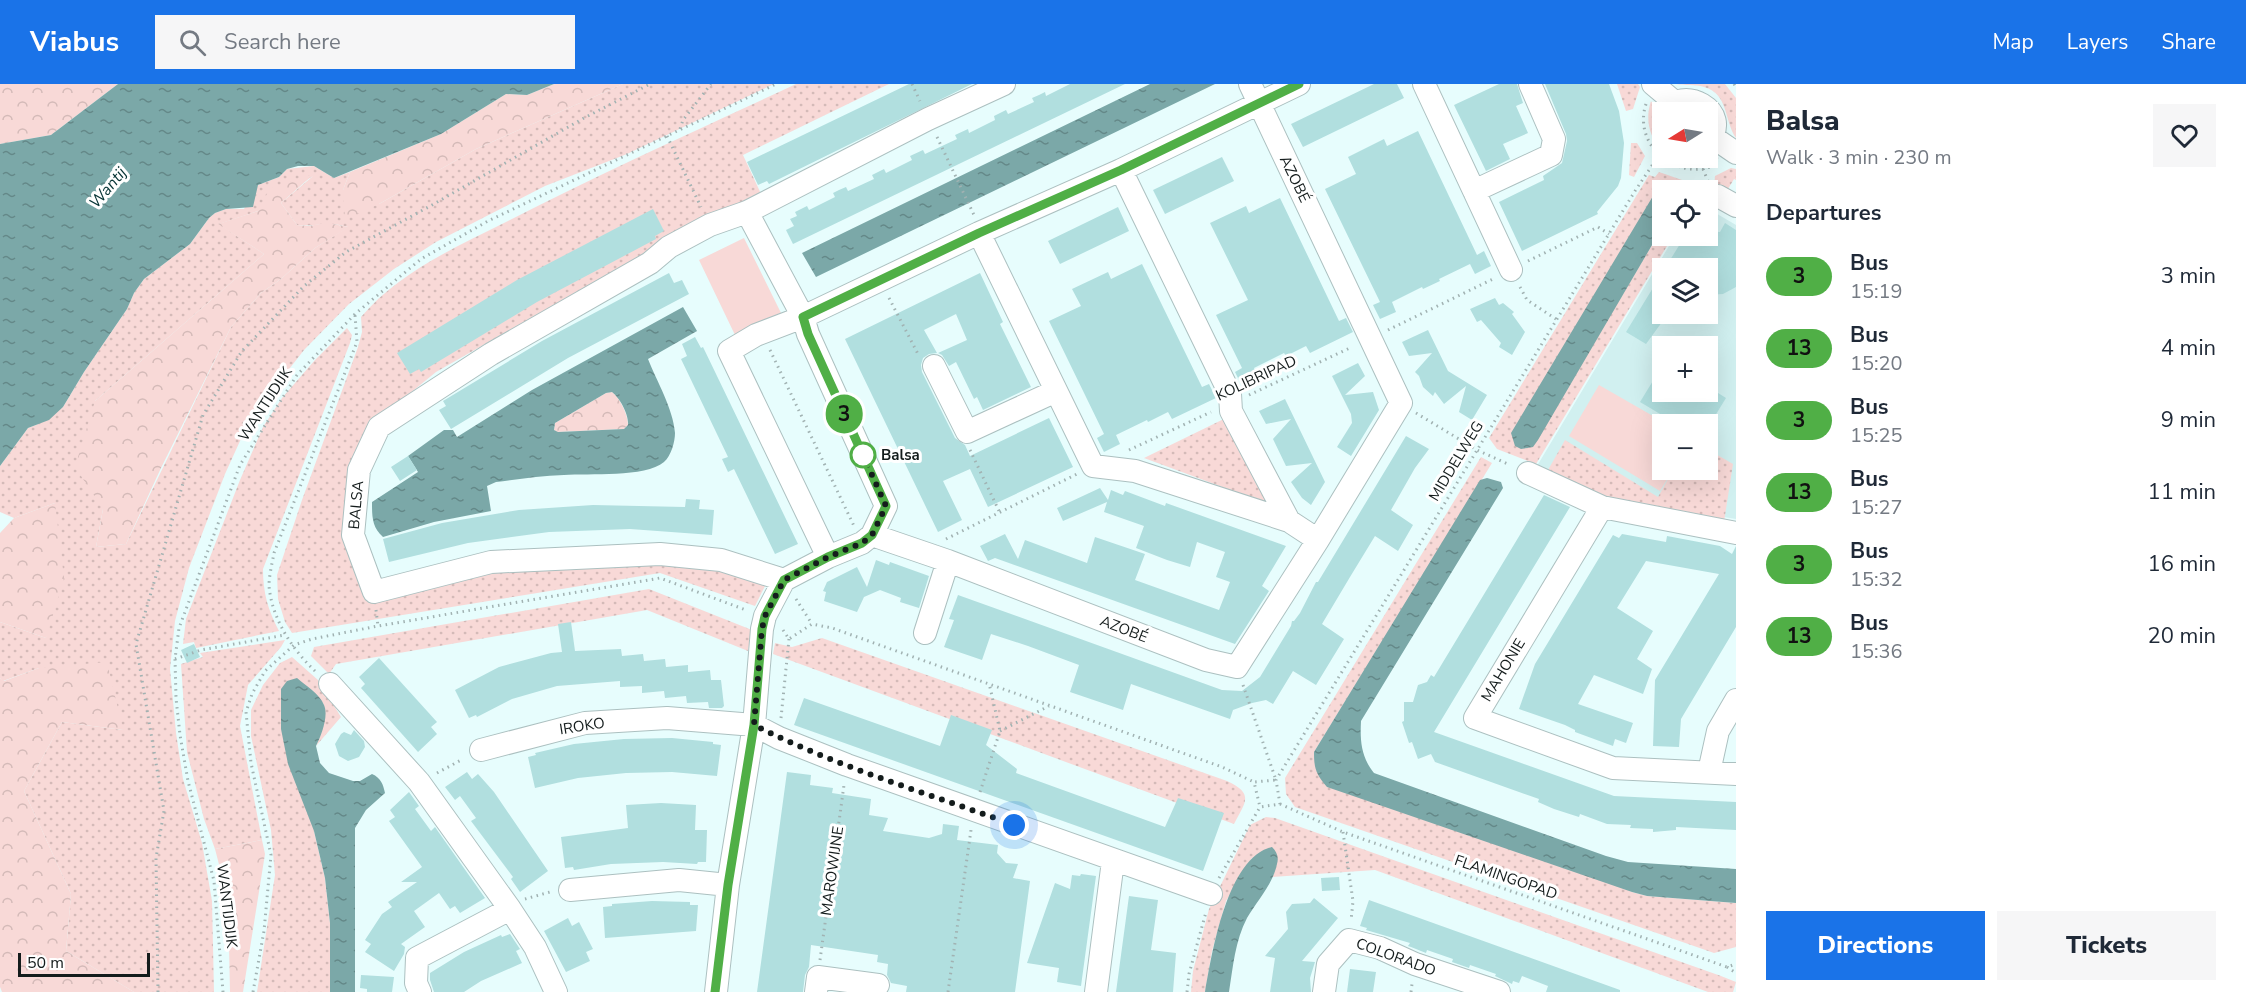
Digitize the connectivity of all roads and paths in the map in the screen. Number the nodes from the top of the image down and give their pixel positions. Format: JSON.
{"nodes":[{"id":1,"x":650,"y":84,"type":"edge"},
{"id":2,"x":711,"y":84,"type":"edge"},
{"id":3,"x":776,"y":84,"type":"edge"},
{"id":4,"x":1004,"y":84,"type":"edge"},
{"id":5,"x":1299,"y":84,"type":"edge"},
{"id":6,"x":1424,"y":84,"type":"edge"},
{"id":7,"x":1530,"y":84,"type":"edge"},
{"id":8,"x":1654,"y":85,"type":"edge"},
{"id":9,"x":1254,"y":93,"type":"edge"},
{"id":10,"x":1666,"y":102,"type":"edge"},
{"id":11,"x":1672,"y":102,"type":"edge"},
{"id":12,"x":1717,"y":102,"type":"edge"},
{"id":13,"x":1718,"y":104,"type":"edge"},
{"id":14,"x":680,"y":129,"type":"junction"},
{"id":15,"x":1718,"y":132,"type":"edge"},
{"id":16,"x":667,"y":136,"type":"junction"},
{"id":17,"x":1652,"y":144,"type":"edge"},
{"id":18,"x":1718,"y":144,"type":"edge"},
{"id":19,"x":1735,"y":152,"type":"edge"},
{"id":20,"x":1718,"y":163,"type":"edge"},
{"id":21,"x":1652,"y":166,"type":"edge"},
{"id":22,"x":1121,"y":170,"type":"junction"},
{"id":23,"x":954,"y":171,"type":"dead end"},
{"id":24,"x":1474,"y":191,"type":"junction"},
{"id":25,"x":696,"y":196,"type":"dead end"},
{"id":26,"x":747,"y":212,"type":"junction"},
{"id":27,"x":976,"y":222,"type":"junction"},
{"id":28,"x":1609,"y":234,"type":"junction"},
{"id":29,"x":1511,"y":270,"type":"junction"},
{"id":30,"x":881,"y":280,"type":"junction"},
{"id":31,"x":355,"y":314,"type":"junction"},
{"id":32,"x":803,"y":317,"type":"junction"},
{"id":33,"x":1556,"y":319,"type":"junction"},
{"id":34,"x":762,"y":333,"type":"junction"},
{"id":35,"x":1371,"y":338,"type":"junction"},
{"id":36,"x":934,"y":366,"type":"joint"},
{"id":37,"x":1056,"y":391,"type":"junction"},
{"id":38,"x":1230,"y":403,"type":"junction"},
{"id":39,"x":1401,"y":403,"type":"junction"},
{"id":40,"x":967,"y":432,"type":"junction"},
{"id":41,"x":1477,"y":450,"type":"junction"},
{"id":42,"x":1125,"y":452,"type":"dead end"},
{"id":43,"x":1093,"y":466,"type":"junction"},
{"id":44,"x":1528,"y":473,"type":"joint"},
{"id":45,"x":1602,"y":507,"type":"junction"},
{"id":46,"x":1000,"y":513,"type":"junction"},
{"id":47,"x":1289,"y":522,"type":"junction"},
{"id":48,"x":1736,"y":533,"type":"edge"},
{"id":49,"x":867,"y":539,"type":"junction"},
{"id":50,"x":1318,"y":540,"type":"junction"},
{"id":51,"x":945,"y":551,"type":"junction"},
{"id":52,"x":828,"y":557,"type":"junction"},
{"id":53,"x":784,"y":580,"type":"junction"},
{"id":54,"x":812,"y":624,"type":"dead end"},
{"id":55,"x":925,"y":633,"type":"dead end"},
{"id":56,"x":286,"y":635,"type":"junction"},
{"id":57,"x":789,"y":639,"type":"dead end"},
{"id":58,"x":294,"y":645,"type":"junction"},
{"id":59,"x":175,"y":659,"type":"junction"},
{"id":60,"x":1237,"y":667,"type":"junction"},
{"id":61,"x":989,"y":683,"type":"dead end"},
{"id":62,"x":330,"y":684,"type":"joint"},
{"id":63,"x":1736,"y":700,"type":"edge"},
{"id":64,"x":1049,"y":706,"type":"dead end"},
{"id":65,"x":754,"y":725,"type":"junction"},
{"id":66,"x":1000,"y":731,"type":"junction"},
{"id":67,"x":779,"y":738,"type":"junction"},
{"id":68,"x":480,"y":750,"type":"joint"},
{"id":69,"x":847,"y":765,"type":"junction"},
{"id":70,"x":1709,"y":772,"type":"junction"},
{"id":71,"x":1736,"y":774,"type":"edge"},
{"id":72,"x":1276,"y":780,"type":"junction"},
{"id":73,"x":419,"y":782,"type":"junction"},
{"id":74,"x":1280,"y":804,"type":"junction"},
{"id":75,"x":1260,"y":807,"type":"junction"},
{"id":76,"x":974,"y":810,"type":"junction"},
{"id":77,"x":1343,"y":832,"type":"junction"},
{"id":78,"x":1113,"y":861,"type":"junction"},
{"id":79,"x":728,"y":885,"type":"junction"},
{"id":80,"x":570,"y":890,"type":"joint"},
{"id":81,"x":1210,"y":894,"type":"junction"},
{"id":82,"x":510,"y":909,"type":"junction"},
{"id":83,"x":1349,"y":940,"type":"junction"},
{"id":84,"x":1736,"y":964,"type":"edge"},
{"id":85,"x":1727,"y":967,"type":"junction"},
{"id":86,"x":1736,"y":973,"type":"edge"},
{"id":87,"x":817,"y":984,"type":"edge"},
{"id":88,"x":878,"y":985,"type":"dead end"},
{"id":89,"x":158,"y":992,"type":"edge"},
{"id":90,"x":224,"y":992,"type":"edge"},
{"id":91,"x":253,"y":992,"type":"edge"},
{"id":92,"x":420,"y":992,"type":"edge"},
{"id":93,"x":556,"y":992,"type":"edge"},
{"id":94,"x":716,"y":992,"type":"edge"},
{"id":95,"x":948,"y":992,"type":"edge"},
{"id":96,"x":1096,"y":992,"type":"edge"},
{"id":97,"x":1187,"y":992,"type":"edge"},
{"id":98,"x":1324,"y":992,"type":"edge"},
{"id":99,"x":1499,"y":992,"type":"edge"}],
"edges":[{"from":1,"to":89,"type":"path"},
{"from":2,"to":14,"type":"path"},
{"from":3,"to":14,"type":"path","name":"WANTIJDIJK"},
{"from":4,"to":26,"type":"street","name":"BALSA"},
{"from":5,"to":9,"type":"street"},
{"from":6,"to":24,"type":"street"},
{"from":7,"to":24,"type":"street"},
{"from":8,"to":10,"type":"street"},
{"from":8,"to":17,"type":"path"},
{"from":9,"to":22,"type":"street"},
{"from":9,"to":35,"type":"street","name":"AZOBÉ"},
{"from":11,"to":12,"type":"street"},
{"from":13,"to":15,"type":"street"},
{"from":14,"to":16,"type":"path","name":"WANTIJDIJK"},
{"from":16,"to":25,"type":"path"},
{"from":16,"to":31,"type":"path","name":"WANTIJDIJK"},
{"from":18,"to":19,"type":"street"},
{"from":19,"to":20,"type":"path"},
{"from":21,"to":28,"type":"path","name":"MIDDELWEG"},
{"from":22,"to":27,"type":"street"},
{"from":22,"to":38,"type":"street"},
{"from":23,"to":27,"type":"path"},
{"from":24,"to":29,"type":"street"},
{"from":26,"to":32,"type":"street"},
{"from":26,"to":53,"type":"street","name":"BALSA"},
{"from":27,"to":30,"type":"street"},
{"from":27,"to":37,"type":"street"},
{"from":28,"to":29,"type":"path","name":"KOLIBRIPAD"},
{"from":28,"to":33,"type":"path","name":"MIDDELWEG"},
{"from":29,"to":33,"type":"path"},
{"from":29,"to":35,"type":"path","name":"KOLIBRIPAD"},
{"from":30,"to":32,"type":"street"},
{"from":30,"to":36,"type":"path"},
{"from":31,"to":56,"type":"path"},
{"from":31,"to":59,"type":"path","name":"WANTIJDIJK"},
{"from":32,"to":34,"type":"street"},
{"from":32,"to":49,"type":"street"},
{"from":33,"to":41,"type":"path","name":"MIDDELWEG"},
{"from":34,"to":49,"type":"path"},
{"from":34,"to":52,"type":"street"},
{"from":35,"to":38,"type":"path","name":"KOLIBRIPAD"},
{"from":35,"to":39,"type":"street","name":"AZOBÉ"},
{"from":36,"to":40,"type":"street"},
{"from":37,"to":40,"type":"street"},
{"from":37,"to":43,"type":"street"},
{"from":38,"to":42,"type":"path","name":"KOLIBRIPAD"},
{"from":38,"to":47,"type":"street"},
{"from":39,"to":41,"type":"path"},
{"from":39,"to":50,"type":"street"},
{"from":40,"to":46,"type":"path"},
{"from":41,"to":44,"type":"path"},
{"from":41,"to":72,"type":"path","name":"MIDDELWEG"},
{"from":43,"to":46,"type":"path"},
{"from":43,"to":47,"type":"street"},
{"from":44,"to":45,"type":"street"},
{"from":45,"to":48,"type":"street"},
{"from":45,"to":70,"type":"street","name":"MAHONIE"},
{"from":46,"to":51,"type":"path"},
{"from":47,"to":50,"type":"street"},
{"from":49,"to":51,"type":"street","name":"AZOBÉ"},
{"from":49,"to":52,"type":"street"},
{"from":50,"to":60,"type":"street"},
{"from":51,"to":55,"type":"street"},
{"from":51,"to":60,"type":"street","name":"AZOBÉ"},
{"from":52,"to":53,"type":"street"},
{"from":53,"to":54,"type":"path"},
{"from":53,"to":65,"type":"street"},
{"from":56,"to":58,"type":"path"},
{"from":56,"to":59,"type":"path"},
{"from":57,"to":67,"type":"path"},
{"from":58,"to":62,"type":"path"},
{"from":58,"to":91,"type":"path"},
{"from":59,"to":90,"type":"path","name":"WANTIJDIJK"},
{"from":60,"to":72,"type":"path"},
{"from":61,"to":66,"type":"path"},
{"from":62,"to":73,"type":"street"},
{"from":63,"to":70,"type":"street"},
{"from":64,"to":66,"type":"path"},
{"from":65,"to":67,"type":"street"},
{"from":65,"to":68,"type":"street","name":"IROKO"},
{"from":65,"to":79,"type":"street"},
{"from":66,"to":76,"type":"path"},
{"from":67,"to":69,"type":"street"},
{"from":68,"to":73,"type":"path"},
{"from":69,"to":76,"type":"street"},
{"from":69,"to":87,"type":"path","name":"MAROWIJNE"},
{"from":70,"to":71,"type":"street","name":"MAHONIE"},
{"from":72,"to":74,"type":"path"},
{"from":72,"to":75,"type":"path"},
{"from":73,"to":82,"type":"street"},
{"from":74,"to":75,"type":"path"},
{"from":74,"to":77,"type":"path","name":"FLAMINGOPAD"},
{"from":75,"to":81,"type":"path"},
{"from":76,"to":78,"type":"street"},
{"from":76,"to":95,"type":"path"},
{"from":77,"to":83,"type":"path"},
{"from":77,"to":85,"type":"path","name":"FLAMINGOPAD"},
{"from":78,"to":81,"type":"street"},
{"from":78,"to":96,"type":"street"},
{"from":79,"to":80,"type":"street"},
{"from":79,"to":94,"type":"street"},
{"from":80,"to":82,"type":"path"},
{"from":81,"to":97,"type":"path"},
{"from":82,"to":92,"type":"street"},
{"from":82,"to":93,"type":"street"},
{"from":83,"to":98,"type":"street","name":"COLORADO"},
{"from":83,"to":99,"type":"street","name":"COLORADO"},
{"from":84,"to":85,"type":"path"},
{"from":85,"to":86,"type":"path","name":"FLAMINGOPAD"},
{"from":87,"to":88,"type":"street"}]}
